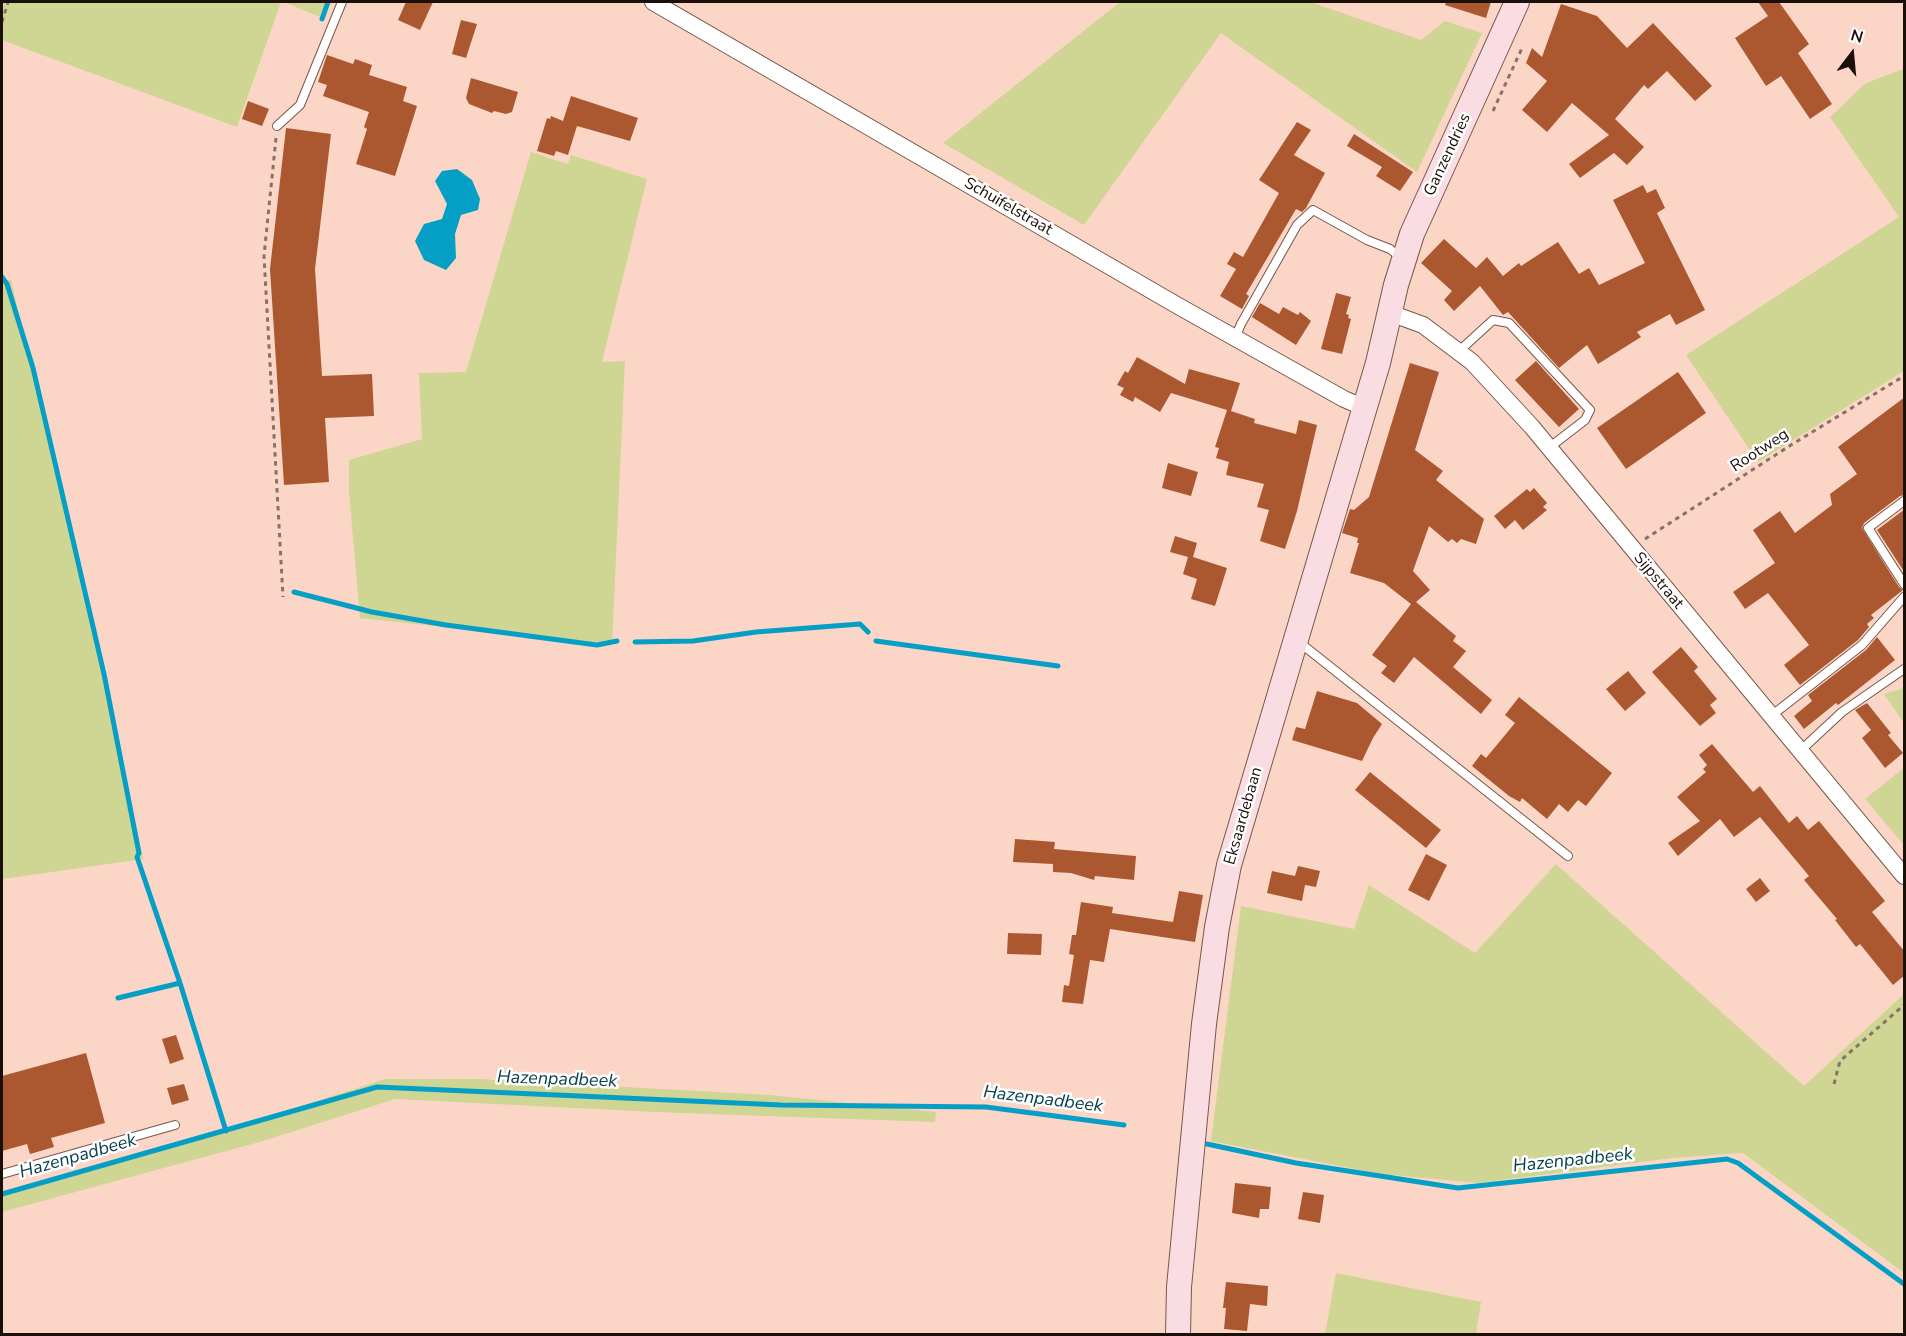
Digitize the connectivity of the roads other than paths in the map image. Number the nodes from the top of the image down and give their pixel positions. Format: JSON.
{"nodes":[{"id":1,"x":342,"y":2,"type":"edge"},
{"id":2,"x":653,"y":2,"type":"edge"},
{"id":3,"x":1517,"y":2,"type":"edge"},
{"id":4,"x":277,"y":126,"type":"road end"},
{"id":5,"x":1404,"y":260,"type":"junction"},
{"id":6,"x":1390,"y":313,"type":"junction"},
{"id":7,"x":1235,"y":338,"type":"junction"},
{"id":8,"x":1458,"y":352,"type":"junction"},
{"id":9,"x":1365,"y":408,"type":"junction"},
{"id":10,"x":1550,"y":447,"type":"junction"},
{"id":11,"x":1905,"y":501,"type":"edge"},
{"id":12,"x":1905,"y":584,"type":"edge"},
{"id":13,"x":1905,"y":597,"type":"edge"},
{"id":14,"x":1296,"y":640,"type":"junction"},
{"id":15,"x":1905,"y":669,"type":"edge"},
{"id":16,"x":1771,"y":716,"type":"junction"},
{"id":17,"x":1800,"y":751,"type":"junction"},
{"id":18,"x":1568,"y":856,"type":"dead end"},
{"id":19,"x":1905,"y":876,"type":"edge"},
{"id":20,"x":175,"y":1125,"type":"dead end"},
{"id":21,"x":2,"y":1174,"type":"edge"},
{"id":22,"x":1178,"y":1335,"type":"edge"}],
"edges":[{"from":1,"to":4,"type":"lane"},
{"from":2,"to":7,"type":"street","name":"Schuifelstraat"},
{"from":3,"to":5,"type":"main road","name":"Ganzendries"},
{"from":5,"to":6,"type":"main road","name":"Ganzendries"},
{"from":5,"to":7,"type":"lane"},
{"from":6,"to":8,"type":"street","name":"Sijpstraat"},
{"from":6,"to":9,"type":"main road","name":"Eksaardebaan"},
{"from":7,"to":9,"type":"street","name":"Schuifelstraat"},
{"from":8,"to":10,"type":"street","name":"Sijpstraat"},
{"from":8,"to":10,"type":"lane"},
{"from":9,"to":14,"type":"main road","name":"Eksaardebaan"},
{"from":10,"to":16,"type":"street","name":"Sijpstraat"},
{"from":11,"to":12,"type":"lane"},
{"from":13,"to":16,"type":"lane"},
{"from":14,"to":18,"type":"lane"},
{"from":14,"to":22,"type":"main road","name":"Eksaardebaan"},
{"from":15,"to":17,"type":"lane"},
{"from":16,"to":17,"type":"street","name":"Sijpstraat"},
{"from":17,"to":19,"type":"street","name":"Sijpstraat"},
{"from":20,"to":21,"type":"lane"}]}
